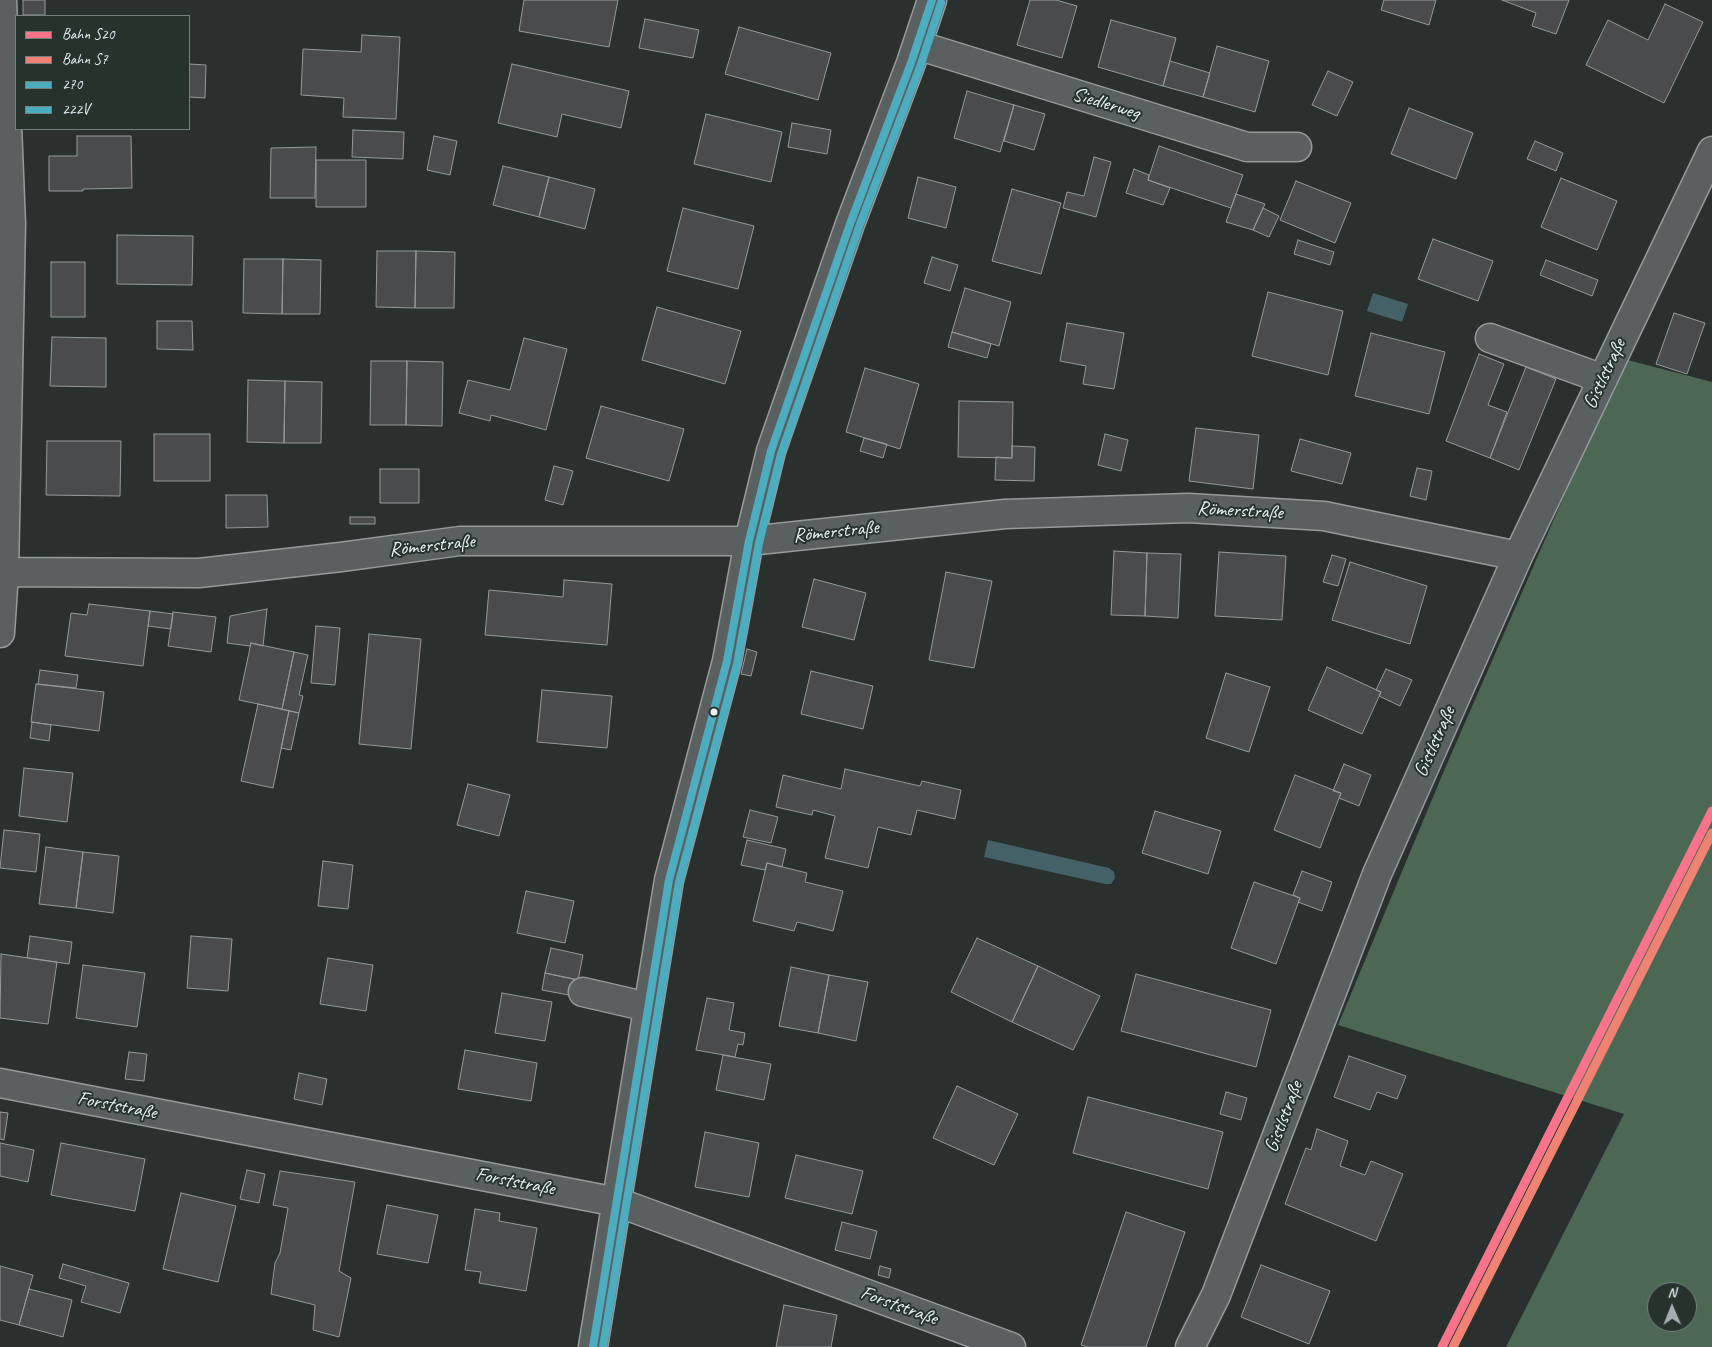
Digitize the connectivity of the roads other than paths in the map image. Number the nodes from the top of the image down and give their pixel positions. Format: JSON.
{"nodes":[{"id":1,"x":2,"y":0,"type":"edge"},
{"id":2,"x":932,"y":0,"type":"edge"},
{"id":3,"x":917,"y":45,"type":"junction"},
{"id":4,"x":1297,"y":147,"type":"dead end"},
{"id":5,"x":1712,"y":151,"type":"edge"},
{"id":6,"x":1490,"y":338,"type":"dead end"},
{"id":7,"x":1603,"y":379,"type":"junction"},
{"id":8,"x":749,"y":541,"type":"junction"},
{"id":9,"x":1518,"y":556,"type":"junction"},
{"id":10,"x":2,"y":572,"type":"edge"},
{"id":11,"x":0,"y":633,"type":"edge"},
{"id":12,"x":582,"y":992,"type":"dead end"},
{"id":13,"x":648,"y":1007,"type":"junction"},
{"id":14,"x":0,"y":1084,"type":"edge"},
{"id":15,"x":617,"y":1202,"type":"junction"},
{"id":16,"x":593,"y":1347,"type":"edge"},
{"id":17,"x":1011,"y":1347,"type":"edge"},
{"id":18,"x":1190,"y":1347,"type":"edge"}],
"edges":[{"from":1,"to":10,"type":"street"},
{"from":2,"to":3,"type":"street"},
{"from":3,"to":4,"type":"street","name":"Siedlerweg"},
{"from":3,"to":8,"type":"street"},
{"from":5,"to":7,"type":"street","name":"Gistlstraße"},
{"from":6,"to":7,"type":"street"},
{"from":7,"to":9,"type":"street","name":"Gistlstraße"},
{"from":8,"to":9,"type":"street","name":"Römerstraße"},
{"from":8,"to":10,"type":"street","name":"Römerstraße"},
{"from":8,"to":13,"type":"street"},
{"from":9,"to":18,"type":"street","name":"Gistlstraße"},
{"from":10,"to":11,"type":"street"},
{"from":12,"to":13,"type":"street"},
{"from":13,"to":15,"type":"street"},
{"from":14,"to":15,"type":"street","name":"Forststraße"},
{"from":15,"to":16,"type":"street"},
{"from":15,"to":17,"type":"street","name":"Forststraße"}]}
